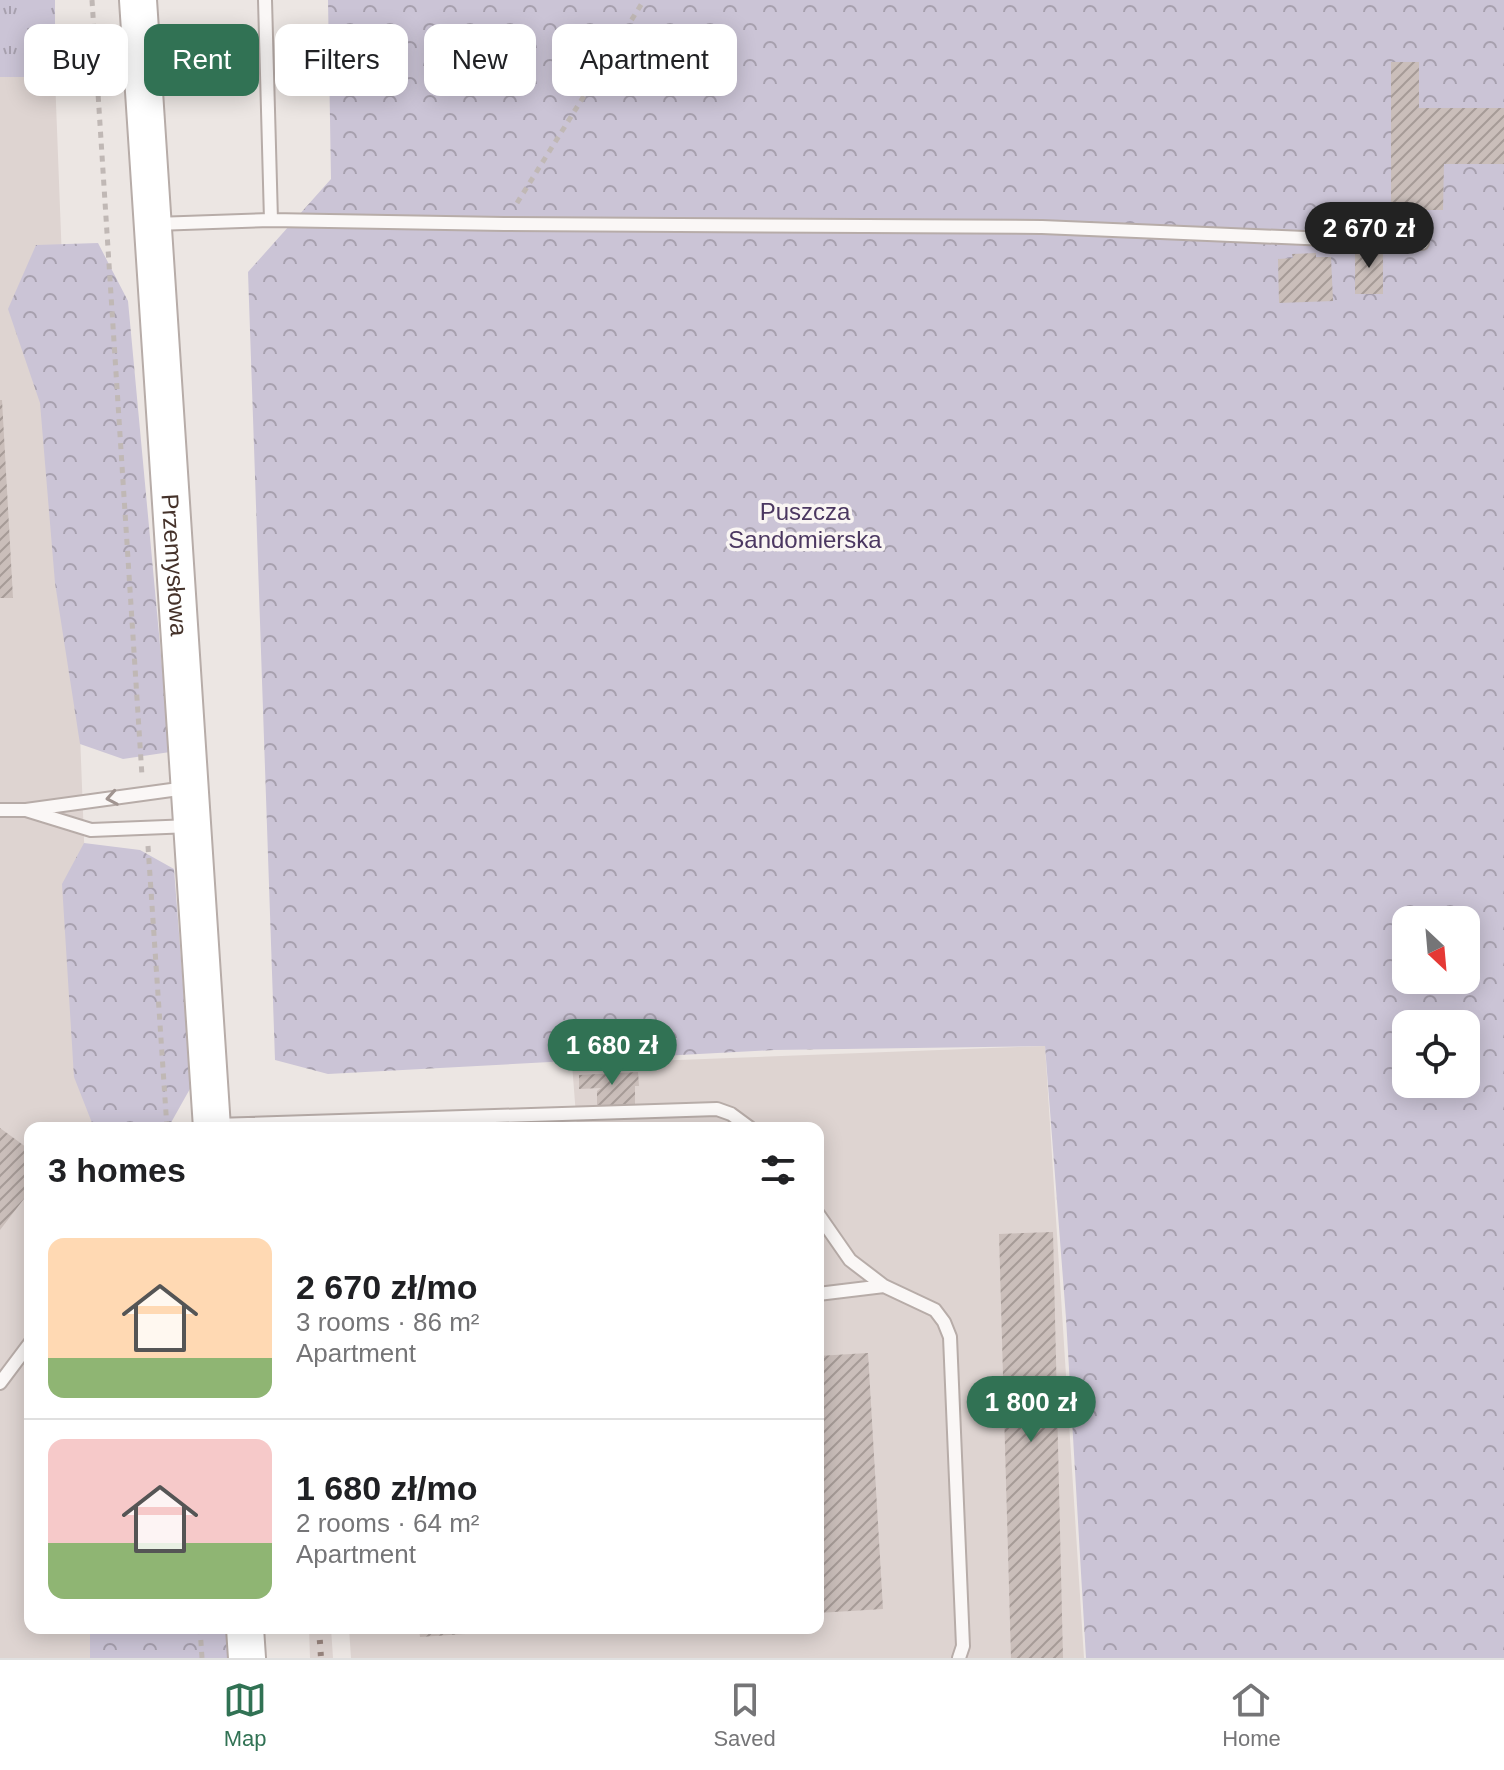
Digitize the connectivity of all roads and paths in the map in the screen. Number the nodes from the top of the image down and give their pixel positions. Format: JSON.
{"nodes":[{"id":1,"x":92,"y":0,"type":"edge"},
{"id":2,"x":138,"y":0,"type":"edge"},
{"id":3,"x":265,"y":0,"type":"edge"},
{"id":4,"x":644,"y":0,"type":"edge"},
{"id":5,"x":271,"y":220,"type":"junction"},
{"id":6,"x":152,"y":224,"type":"junction"},
{"id":7,"x":504,"y":224,"type":"junction"},
{"id":8,"x":1422,"y":243,"type":"dead end"},
{"id":9,"x":189,"y":788,"type":"junction"},
{"id":10,"x":143,"y":793,"type":"junction"},
{"id":11,"x":0,"y":810,"type":"edge"},
{"id":12,"x":26,"y":810,"type":"junction"},
{"id":13,"x":192,"y":826,"type":"junction"},
{"id":14,"x":146,"y":828,"type":"junction"},
{"id":15,"x":731,"y":1114,"type":"junction"},
{"id":16,"x":167,"y":1122,"type":"edge"},
{"id":17,"x":212,"y":1122,"type":"edge"},
{"id":18,"x":402,"y":1122,"type":"edge"},
{"id":19,"x":732,"y":1122,"type":"edge"},
{"id":20,"x":742,"y":1122,"type":"edge"},
{"id":21,"x":824,"y":1223,"type":"edge"},
{"id":22,"x":884,"y":1286,"type":"junction"},
{"id":23,"x":824,"y":1293,"type":"edge"},
{"id":24,"x":24,"y":1351,"type":"edge"},
{"id":25,"x":0,"y":1383,"type":"edge"},
{"id":26,"x":200,"y":1634,"type":"edge"},
{"id":27,"x":245,"y":1634,"type":"edge"},
{"id":28,"x":202,"y":1658,"type":"edge"},
{"id":29,"x":247,"y":1658,"type":"edge"},
{"id":30,"x":959,"y":1658,"type":"edge"}],
"edges":[{"from":1,"to":10,"type":"path"},
{"from":2,"to":6,"type":"street","name":"Przemysłowa"},
{"from":3,"to":5,"type":"lane"},
{"from":4,"to":7,"type":"path"},
{"from":5,"to":6,"type":"lane"},
{"from":5,"to":7,"type":"lane"},
{"from":6,"to":9,"type":"street","name":"Przemysłowa"},
{"from":7,"to":8,"type":"lane"},
{"from":9,"to":10,"type":"lane"},
{"from":9,"to":13,"type":"street","name":"Przemysłowa"},
{"from":10,"to":12,"type":"lane","one_way":true},
{"from":11,"to":12,"type":"lane"},
{"from":12,"to":14,"type":"lane"},
{"from":13,"to":14,"type":"lane"},
{"from":13,"to":17,"type":"street","name":"Przemysłowa"},
{"from":14,"to":16,"type":"path"},
{"from":15,"to":18,"type":"lane"},
{"from":15,"to":19,"type":"lane"},
{"from":15,"to":20,"type":"lane"},
{"from":21,"to":22,"type":"lane"},
{"from":22,"to":23,"type":"lane"},
{"from":22,"to":30,"type":"lane"},
{"from":24,"to":25,"type":"lane"},
{"from":26,"to":28,"type":"path"},
{"from":27,"to":29,"type":"street"}]}
